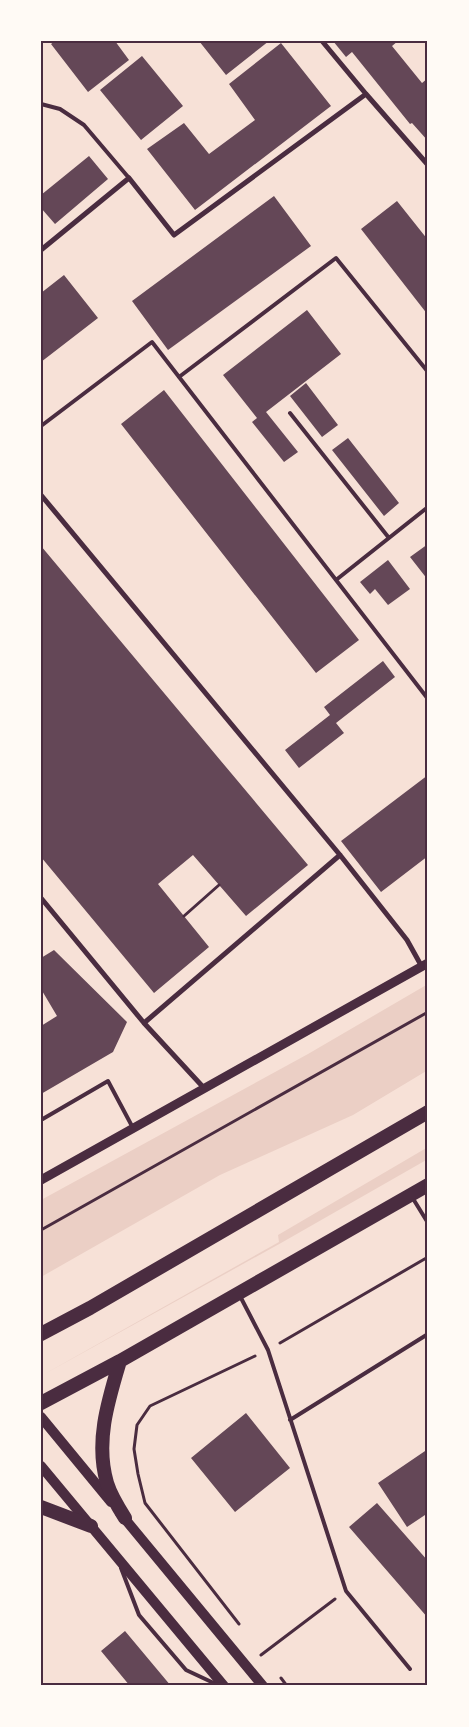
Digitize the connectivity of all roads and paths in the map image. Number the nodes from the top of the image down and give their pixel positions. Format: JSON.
{"nodes":[{"id":1,"x":322,"y":41,"type":"edge"},
{"id":2,"x":366,"y":94,"type":"junction"},
{"id":3,"x":41,"y":104,"type":"edge"},
{"id":4,"x":428,"y":165,"type":"edge"},
{"id":5,"x":130,"y":178,"type":"junction"},
{"id":6,"x":41,"y":250,"type":"edge"},
{"id":7,"x":428,"y":372,"type":"edge"},
{"id":8,"x":179,"y":377,"type":"junction"},
{"id":9,"x":290,"y":412,"type":"dead end"},
{"id":10,"x":41,"y":426,"type":"edge"},
{"id":11,"x":41,"y":495,"type":"edge"},
{"id":12,"x":428,"y":507,"type":"edge"},
{"id":13,"x":388,"y":538,"type":"junction"},
{"id":14,"x":336,"y":580,"type":"junction"},
{"id":15,"x":428,"y":699,"type":"edge"},
{"id":16,"x":340,"y":855,"type":"junction"},
{"id":17,"x":219,"y":886,"type":"dead end"},
{"id":18,"x":41,"y":898,"type":"edge"},
{"id":19,"x":184,"y":916,"type":"dead end"},
{"id":20,"x":425,"y":965,"type":"edge"},
{"id":21,"x":428,"y":1012,"type":"edge"},
{"id":22,"x":144,"y":1023,"type":"junction"},
{"id":23,"x":204,"y":1088,"type":"junction"},
{"id":24,"x":428,"y":1112,"type":"edge"},
{"id":25,"x":41,"y":1120,"type":"edge"},
{"id":26,"x":134,"y":1128,"type":"junction"},
{"id":27,"x":41,"y":1180,"type":"edge"},
{"id":28,"x":428,"y":1186,"type":"edge"},
{"id":29,"x":411,"y":1195,"type":"junction"},
{"id":30,"x":428,"y":1224,"type":"edge"},
{"id":31,"x":41,"y":1230,"type":"edge"},
{"id":32,"x":428,"y":1257,"type":"edge"},
{"id":33,"x":239,"y":1294,"type":"junction"},
{"id":34,"x":41,"y":1334,"type":"edge"},
{"id":35,"x":428,"y":1334,"type":"edge"},
{"id":36,"x":268,"y":1350,"type":"junction"},
{"id":37,"x":120,"y":1361,"type":"junction"},
{"id":38,"x":41,"y":1403,"type":"edge"},
{"id":39,"x":41,"y":1417,"type":"edge"},
{"id":40,"x":290,"y":1420,"type":"junction"},
{"id":41,"x":41,"y":1466,"type":"edge"},
{"id":42,"x":41,"y":1507,"type":"edge"},
{"id":43,"x":124,"y":1518,"type":"junction"},
{"id":44,"x":91,"y":1526,"type":"junction"},
{"id":45,"x":116,"y":1557,"type":"junction"},
{"id":46,"x":346,"y":1591,"type":"junction"},
{"id":47,"x":244,"y":1632,"type":"dead end"},
{"id":48,"x":262,"y":1654,"type":"junction"},
{"id":49,"x":267,"y":1660,"type":"dead end"},
{"id":50,"x":250,"y":1670,"type":"junction"},
{"id":51,"x":410,"y":1670,"type":"dead end"},
{"id":52,"x":277,"y":1673,"type":"dead end"},
{"id":53,"x":222,"y":1686,"type":"edge"},
{"id":54,"x":263,"y":1686,"type":"edge"},
{"id":55,"x":287,"y":1686,"type":"edge"}],
"edges":[{"from":1,"to":2,"type":"street"},
{"from":2,"to":4,"type":"street"},
{"from":2,"to":5,"type":"street"},
{"from":3,"to":5,"type":"lane"},
{"from":5,"to":6,"type":"street"},
{"from":7,"to":8,"type":"lane"},
{"from":8,"to":10,"type":"lane"},
{"from":8,"to":14,"type":"lane"},
{"from":9,"to":13,"type":"lane"},
{"from":11,"to":16,"type":"street"},
{"from":12,"to":13,"type":"lane"},
{"from":13,"to":14,"type":"lane"},
{"from":14,"to":15,"type":"lane"},
{"from":16,"to":20,"type":"street"},
{"from":16,"to":22,"type":"street"},
{"from":17,"to":19,"type":"path"},
{"from":18,"to":22,"type":"street"},
{"from":20,"to":23,"type":"street"},
{"from":21,"to":31,"type":"path"},
{"from":22,"to":23,"type":"street"},
{"from":23,"to":26,"type":"street"},
{"from":24,"to":34,"type":"highway"},
{"from":25,"to":26,"type":"lane"},
{"from":26,"to":27,"type":"street"},
{"from":28,"to":29,"type":"highway"},
{"from":29,"to":30,"type":"lane"},
{"from":29,"to":33,"type":"highway"},
{"from":32,"to":36,"type":"path"},
{"from":33,"to":36,"type":"lane"},
{"from":33,"to":37,"type":"highway"},
{"from":35,"to":40,"type":"lane"},
{"from":36,"to":40,"type":"lane"},
{"from":36,"to":47,"type":"path"},
{"from":37,"to":38,"type":"highway"},
{"from":37,"to":43,"type":"highway"},
{"from":39,"to":43,"type":"main road"},
{"from":40,"to":46,"type":"lane"},
{"from":41,"to":44,"type":"main road"},
{"from":42,"to":44,"type":"highway"},
{"from":43,"to":50,"type":"main road"},
{"from":44,"to":45,"type":"main road"},
{"from":45,"to":53,"type":"main road"},
{"from":45,"to":53,"type":"lane"},
{"from":46,"to":48,"type":"path"},
{"from":46,"to":51,"type":"lane"},
{"from":48,"to":49,"type":"path"},
{"from":48,"to":50,"type":"path"},
{"from":50,"to":54,"type":"main road"},
{"from":52,"to":55,"type":"path"}]}
